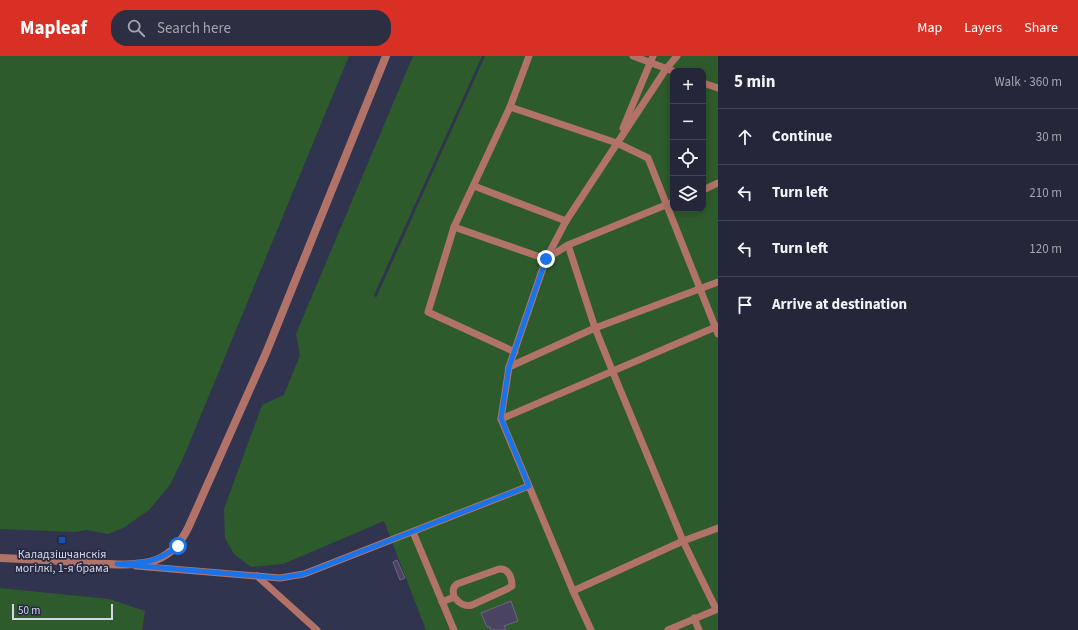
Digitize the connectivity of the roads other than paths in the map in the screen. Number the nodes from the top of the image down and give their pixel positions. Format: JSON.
{"nodes":[{"id":1,"x":386,"y":56,"type":"edge"},
{"id":2,"x":529,"y":56,"type":"edge"},
{"id":3,"x":633,"y":56,"type":"edge"},
{"id":4,"x":677,"y":56,"type":"edge"},
{"id":5,"x":652,"y":59,"type":"edge"},
{"id":6,"x":671,"y":68,"type":"edge"},
{"id":7,"x":670,"y":70,"type":"edge"},
{"id":8,"x":706,"y":84,"type":"edge"},
{"id":9,"x":718,"y":88,"type":"edge"},
{"id":10,"x":510,"y":107,"type":"junction"},
{"id":11,"x":617,"y":143,"type":"junction"},
{"id":12,"x":718,"y":184,"type":"edge"},
{"id":13,"x":474,"y":186,"type":"junction"},
{"id":14,"x":706,"y":189,"type":"edge"},
{"id":15,"x":670,"y":203,"type":"edge"},
{"id":16,"x":673,"y":212,"type":"edge"},
{"id":17,"x":566,"y":221,"type":"junction"},
{"id":18,"x":454,"y":227,"type":"junction"},
{"id":19,"x":568,"y":245,"type":"junction"},
{"id":20,"x":546,"y":259,"type":"junction"},
{"id":21,"x":718,"y":282,"type":"edge"},
{"id":22,"x":700,"y":289,"type":"junction"},
{"id":23,"x":595,"y":328,"type":"junction"},
{"id":24,"x":717,"y":329,"type":"edge"},
{"id":25,"x":515,"y":352,"type":"junction"},
{"id":26,"x":509,"y":367,"type":"junction"},
{"id":27,"x":612,"y":370,"type":"junction"},
{"id":28,"x":501,"y":418,"type":"junction"},
{"id":29,"x":529,"y":486,"type":"junction"},
{"id":30,"x":718,"y":528,"type":"edge"},
{"id":31,"x":412,"y":532,"type":"junction"},
{"id":32,"x":683,"y":542,"type":"junction"},
{"id":33,"x":0,"y":558,"type":"edge"},
{"id":34,"x":117,"y":564,"type":"junction"},
{"id":35,"x":257,"y":576,"type":"junction"},
{"id":36,"x":573,"y":591,"type":"junction"},
{"id":37,"x":454,"y":597,"type":"junction"},
{"id":38,"x":442,"y":602,"type":"junction"},
{"id":39,"x":717,"y":609,"type":"edge"},
{"id":40,"x":694,"y":618,"type":"junction"},
{"id":41,"x":318,"y":630,"type":"edge"},
{"id":42,"x":454,"y":630,"type":"edge"},
{"id":43,"x":591,"y":630,"type":"edge"},
{"id":44,"x":668,"y":630,"type":"edge"},
{"id":45,"x":699,"y":630,"type":"edge"}],
"edges":[{"from":1,"to":34,"type":"street"},
{"from":2,"to":10,"type":"lane"},
{"from":3,"to":5,"type":"lane"},
{"from":4,"to":6,"type":"lane"},
{"from":5,"to":7,"type":"lane"},
{"from":5,"to":11,"type":"lane"},
{"from":7,"to":11,"type":"lane"},
{"from":8,"to":9,"type":"lane"},
{"from":10,"to":11,"type":"lane"},
{"from":10,"to":13,"type":"lane"},
{"from":11,"to":15,"type":"lane"},
{"from":11,"to":17,"type":"lane"},
{"from":12,"to":14,"type":"lane"},
{"from":13,"to":17,"type":"lane"},
{"from":13,"to":18,"type":"lane"},
{"from":15,"to":19,"type":"lane"},
{"from":16,"to":22,"type":"lane"},
{"from":17,"to":20,"type":"lane"},
{"from":18,"to":20,"type":"lane"},
{"from":18,"to":25,"type":"lane"},
{"from":19,"to":20,"type":"lane"},
{"from":19,"to":23,"type":"lane"},
{"from":20,"to":25,"type":"lane"},
{"from":21,"to":22,"type":"lane"},
{"from":22,"to":23,"type":"lane"},
{"from":22,"to":24,"type":"lane"},
{"from":23,"to":26,"type":"lane"},
{"from":23,"to":27,"type":"lane"},
{"from":24,"to":27,"type":"lane"},
{"from":25,"to":26,"type":"lane"},
{"from":26,"to":28,"type":"lane"},
{"from":27,"to":28,"type":"lane"},
{"from":27,"to":32,"type":"lane"},
{"from":28,"to":29,"type":"lane"},
{"from":29,"to":31,"type":"lane"},
{"from":29,"to":36,"type":"lane"},
{"from":30,"to":32,"type":"lane"},
{"from":31,"to":35,"type":"lane"},
{"from":31,"to":38,"type":"lane"},
{"from":32,"to":36,"type":"lane"},
{"from":32,"to":39,"type":"lane"},
{"from":33,"to":34,"type":"street"},
{"from":34,"to":35,"type":"lane"},
{"from":35,"to":41,"type":"lane"},
{"from":36,"to":43,"type":"lane"},
{"from":37,"to":37,"type":"lane"},
{"from":37,"to":38,"type":"lane"},
{"from":38,"to":42,"type":"lane"},
{"from":39,"to":40,"type":"lane"},
{"from":40,"to":44,"type":"lane"},
{"from":40,"to":45,"type":"lane"}]}
